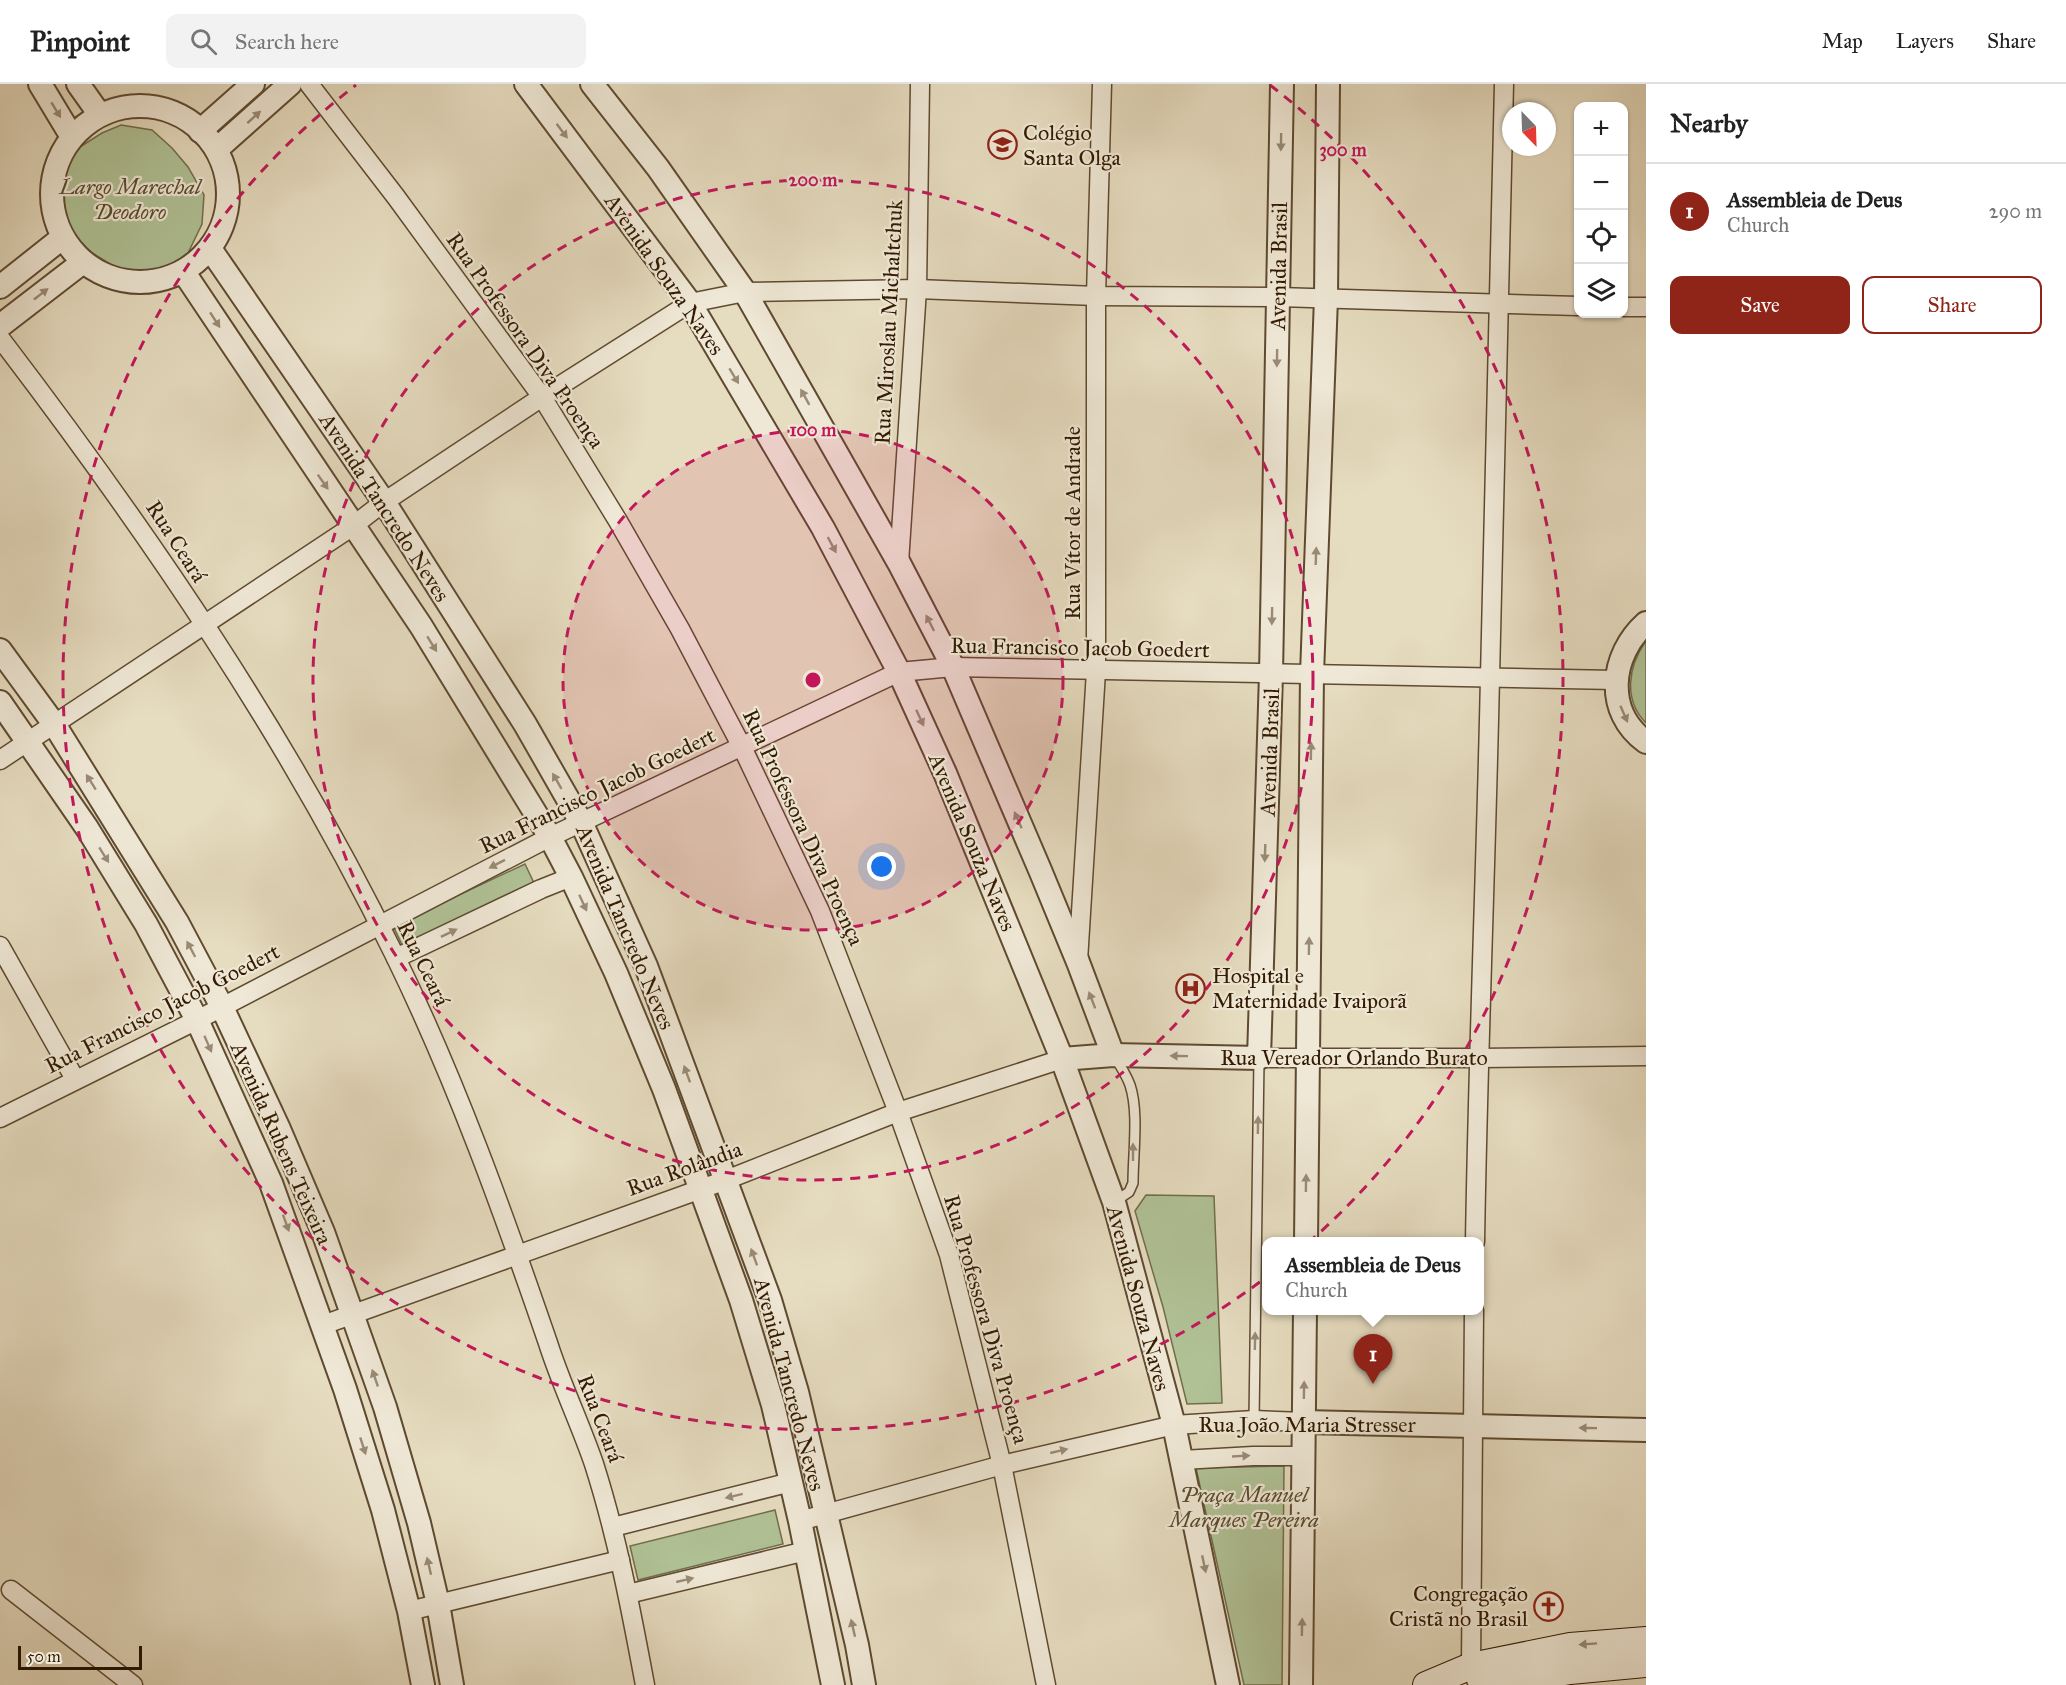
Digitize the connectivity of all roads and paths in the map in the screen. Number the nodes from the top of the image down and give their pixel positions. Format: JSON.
{"nodes":[{"id":1,"x":40,"y":84,"type":"edge"},
{"id":2,"x":78,"y":84,"type":"edge"},
{"id":3,"x":253,"y":84,"type":"edge"},
{"id":4,"x":290,"y":84,"type":"edge"},
{"id":5,"x":309,"y":84,"type":"edge"},
{"id":6,"x":526,"y":84,"type":"edge"},
{"id":7,"x":592,"y":84,"type":"edge"},
{"id":8,"x":920,"y":84,"type":"edge"},
{"id":9,"x":1102,"y":84,"type":"edge"},
{"id":10,"x":1282,"y":84,"type":"edge"},
{"id":11,"x":1328,"y":84,"type":"edge"},
{"id":12,"x":1504,"y":84,"type":"edge"},
{"id":13,"x":100,"y":115,"type":"junction"},
{"id":14,"x":200,"y":131,"type":"junction"},
{"id":15,"x":72,"y":137,"type":"junction"},
{"id":16,"x":217,"y":149,"type":"junction"},
{"id":17,"x":62,"y":238,"type":"junction"},
{"id":18,"x":211,"y":250,"type":"junction"},
{"id":19,"x":83,"y":262,"type":"junction"},
{"id":20,"x":183,"y":271,"type":"junction"},
{"id":21,"x":0,"y":287,"type":"edge"},
{"id":22,"x":917,"y":289,"type":"junction"},
{"id":23,"x":745,"y":292,"type":"junction"},
{"id":24,"x":1096,"y":296,"type":"junction"},
{"id":25,"x":1278,"y":297,"type":"junction"},
{"id":26,"x":1326,"y":298,"type":"junction"},
{"id":27,"x":690,"y":303,"type":"junction"},
{"id":28,"x":1497,"y":303,"type":"junction"},
{"id":29,"x":1574,"y":306,"type":"edge"},
{"id":30,"x":1628,"y":307,"type":"edge"},
{"id":31,"x":1646,"y":307,"type":"edge"},
{"id":32,"x":0,"y":326,"type":"edge"},
{"id":33,"x":0,"y":338,"type":"edge"},
{"id":34,"x":542,"y":397,"type":"junction"},
{"id":35,"x":384,"y":502,"type":"junction"},
{"id":36,"x":353,"y":526,"type":"junction"},
{"id":37,"x":899,"y":563,"type":"junction"},
{"id":38,"x":1646,"y":623,"type":"edge"},
{"id":39,"x":203,"y":625,"type":"junction"},
{"id":40,"x":0,"y":650,"type":"edge"},
{"id":41,"x":952,"y":667,"type":"junction"},
{"id":42,"x":1096,"y":671,"type":"junction"},
{"id":43,"x":899,"y":672,"type":"junction"},
{"id":44,"x":1271,"y":674,"type":"junction"},
{"id":45,"x":1312,"y":674,"type":"junction"},
{"id":46,"x":1490,"y":679,"type":"junction"},
{"id":47,"x":1616,"y":680,"type":"junction"},
{"id":48,"x":0,"y":702,"type":"edge"},
{"id":49,"x":54,"y":724,"type":"junction"},
{"id":50,"x":29,"y":741,"type":"junction"},
{"id":51,"x":1646,"y":742,"type":"edge"},
{"id":52,"x":742,"y":747,"type":"junction"},
{"id":53,"x":0,"y":760,"type":"edge"},
{"id":54,"x":581,"y":822,"type":"junction"},
{"id":55,"x":550,"y":837,"type":"junction"},
{"id":56,"x":571,"y":877,"type":"junction"},
{"id":57,"x":379,"y":924,"type":"junction"},
{"id":58,"x":0,"y":946,"type":"edge"},
{"id":59,"x":396,"y":958,"type":"junction"},
{"id":60,"x":1078,"y":962,"type":"junction"},
{"id":61,"x":221,"y":1005,"type":"junction"},
{"id":62,"x":197,"y":1020,"type":"junction"},
{"id":63,"x":1113,"y":1055,"type":"junction"},
{"id":64,"x":1646,"y":1056,"type":"edge"},
{"id":65,"x":1307,"y":1057,"type":"junction"},
{"id":66,"x":1259,"y":1058,"type":"junction"},
{"id":67,"x":1478,"y":1058,"type":"junction"},
{"id":68,"x":1062,"y":1059,"type":"junction"},
{"id":69,"x":75,"y":1079,"type":"junction"},
{"id":70,"x":898,"y":1112,"type":"junction"},
{"id":71,"x":0,"y":1118,"type":"edge"},
{"id":72,"x":726,"y":1180,"type":"junction"},
{"id":73,"x":702,"y":1188,"type":"junction"},
{"id":74,"x":1114,"y":1202,"type":"junction"},
{"id":75,"x":1306,"y":1237,"type":"edge"},
{"id":76,"x":1475,"y":1237,"type":"edge"},
{"id":77,"x":517,"y":1254,"type":"junction"},
{"id":78,"x":353,"y":1313,"type":"junction"},
{"id":79,"x":1305,"y":1315,"type":"edge"},
{"id":80,"x":1474,"y":1315,"type":"edge"},
{"id":81,"x":323,"y":1325,"type":"junction"},
{"id":82,"x":1254,"y":1420,"type":"junction"},
{"id":83,"x":1304,"y":1422,"type":"junction"},
{"id":84,"x":1174,"y":1425,"type":"junction"},
{"id":85,"x":1472,"y":1426,"type":"junction"},
{"id":86,"x":1646,"y":1430,"type":"edge"},
{"id":87,"x":1304,"y":1456,"type":"junction"},
{"id":88,"x":1182,"y":1460,"type":"junction"},
{"id":89,"x":1002,"y":1465,"type":"junction"},
{"id":90,"x":791,"y":1482,"type":"junction"},
{"id":91,"x":826,"y":1515,"type":"junction"},
{"id":92,"x":800,"y":1521,"type":"junction"},
{"id":93,"x":613,"y":1527,"type":"junction"},
{"id":94,"x":806,"y":1551,"type":"junction"},
{"id":95,"x":620,"y":1560,"type":"junction"},
{"id":96,"x":11,"y":1590,"type":"dead end"},
{"id":97,"x":628,"y":1594,"type":"junction"},
{"id":98,"x":438,"y":1604,"type":"junction"},
{"id":99,"x":409,"y":1611,"type":"junction"},
{"id":100,"x":1646,"y":1640,"type":"edge"},
{"id":101,"x":1646,"y":1664,"type":"edge"},
{"id":102,"x":1474,"y":1676,"type":"edge"},
{"id":103,"x":133,"y":1685,"type":"edge"},
{"id":104,"x":423,"y":1685,"type":"edge"},
{"id":105,"x":452,"y":1685,"type":"edge"},
{"id":106,"x":645,"y":1685,"type":"edge"},
{"id":107,"x":833,"y":1685,"type":"edge"},
{"id":108,"x":864,"y":1685,"type":"edge"},
{"id":109,"x":1046,"y":1685,"type":"edge"},
{"id":110,"x":1228,"y":1685,"type":"edge"},
{"id":111,"x":1301,"y":1685,"type":"edge"},
{"id":112,"x":1426,"y":1685,"type":"edge"},
{"id":113,"x":1488,"y":1685,"type":"edge"}],
"edges":[{"from":1,"to":15,"type":"street","one_way":true},
{"from":2,"to":13,"type":"street"},
{"from":3,"to":14,"type":"street"},
{"from":16,"to":4,"type":"street","one_way":true},
{"from":5,"to":34,"type":"street","name":"Rua Professora Diva Proença"},
{"from":6,"to":27,"type":"street","name":"Avenida Souza Naves","one_way":true},
{"from":7,"to":23,"type":"street"},
{"from":8,"to":22,"type":"street","name":"Rua Miroslau Michaltchuk"},
{"from":9,"to":24,"type":"street","name":"Rua Vítor de Andrade"},
{"from":10,"to":25,"type":"street","name":"Avenida Brasil","one_way":true},
{"from":11,"to":26,"type":"street","name":"Avenida Brasil"},
{"from":12,"to":28,"type":"street"},
{"from":13,"to":14,"type":"street"},
{"from":13,"to":15,"type":"street"},
{"from":14,"to":16,"type":"street"},
{"from":15,"to":17,"type":"street"},
{"from":16,"to":18,"type":"street"},
{"from":17,"to":19,"type":"street"},
{"from":17,"to":21,"type":"street"},
{"from":18,"to":20,"type":"street"},
{"from":18,"to":35,"type":"street","name":"Avenida Tancredo Neves"},
{"from":19,"to":20,"type":"street"},
{"from":32,"to":19,"type":"street","one_way":true},
{"from":20,"to":36,"type":"street","name":"Avenida Tancredo Neves","one_way":true},
{"from":22,"to":23,"type":"street"},
{"from":22,"to":24,"type":"street"},
{"from":22,"to":37,"type":"street","name":"Rua Miroslau Michaltchuk"},
{"from":23,"to":27,"type":"street"},
{"from":37,"to":23,"type":"street","one_way":true},
{"from":24,"to":25,"type":"street"},
{"from":24,"to":42,"type":"street","name":"Rua Vítor de Andrade"},
{"from":25,"to":26,"type":"street"},
{"from":25,"to":44,"type":"street","name":"Avenida Brasil","one_way":true},
{"from":26,"to":28,"type":"street"},
{"from":45,"to":26,"type":"street","name":"Avenida Brasil","one_way":true},
{"from":27,"to":34,"type":"street"},
{"from":27,"to":43,"type":"street","name":"Avenida Souza Naves","one_way":true},
{"from":28,"to":29,"type":"street"},
{"from":28,"to":46,"type":"street"},
{"from":30,"to":31,"type":"street"},
{"from":33,"to":39,"type":"street","name":"Rua Ceará"},
{"from":34,"to":35,"type":"street"},
{"from":34,"to":52,"type":"street","name":"Rua Professora Diva Proença"},
{"from":35,"to":36,"type":"street"},
{"from":54,"to":35,"type":"street","name":"Avenida Tancredo Neves","one_way":true},
{"from":36,"to":39,"type":"street"},
{"from":36,"to":55,"type":"street","name":"Avenida Tancredo Neves","one_way":true},
{"from":41,"to":37,"type":"street","one_way":true},
{"from":38,"to":47,"type":"street"},
{"from":39,"to":49,"type":"street"},
{"from":39,"to":57,"type":"street","name":"Rua Ceará"},
{"from":40,"to":49,"type":"street","name":"Avenida Rubens Teixeira"},
{"from":41,"to":42,"type":"street","name":"Rua Francisco Jacob Goedert"},
{"from":41,"to":43,"type":"street","name":"Rua Francisco Jacob Goedert"},
{"from":60,"to":41,"type":"street","one_way":true},
{"from":42,"to":44,"type":"street","name":"Rua Francisco Jacob Goedert"},
{"from":42,"to":60,"type":"street","name":"Rua Vítor de Andrade"},
{"from":43,"to":52,"type":"street","name":"Rua Francisco Jacob Goedert"},
{"from":43,"to":68,"type":"street","name":"Avenida Souza Naves","one_way":true},
{"from":44,"to":45,"type":"street","name":"Rua Francisco Jacob Goedert"},
{"from":44,"to":66,"type":"street","name":"Avenida Brasil","one_way":true},
{"from":45,"to":46,"type":"street","name":"Rua Francisco Jacob Goedert"},
{"from":65,"to":45,"type":"street","name":"Avenida Brasil","one_way":true},
{"from":46,"to":47,"type":"street","name":"Rua Francisco Jacob Goedert"},
{"from":46,"to":67,"type":"street"},
{"from":47,"to":51,"type":"street","one_way":true},
{"from":48,"to":50,"type":"street","name":"Avenida Rubens Teixeira"},
{"from":49,"to":50,"type":"street"},
{"from":61,"to":49,"type":"street","name":"Avenida Rubens Teixeira","one_way":true},
{"from":50,"to":53,"type":"street"},
{"from":50,"to":62,"type":"street","name":"Avenida Rubens Teixeira","one_way":true},
{"from":52,"to":54,"type":"street","name":"Rua Francisco Jacob Goedert"},
{"from":52,"to":70,"type":"street","name":"Rua Professora Diva Proença"},
{"from":54,"to":55,"type":"street","name":"Rua Francisco Jacob Goedert"},
{"from":72,"to":54,"type":"street","name":"Avenida Tancredo Neves","one_way":true},
{"from":55,"to":56,"type":"street","name":"Avenida Tancredo Neves"},
{"from":55,"to":57,"type":"street","name":"Rua Francisco Jacob Goedert","one_way":true},
{"from":59,"to":56,"type":"street","one_way":true},
{"from":56,"to":73,"type":"street","name":"Avenida Tancredo Neves","one_way":true},
{"from":57,"to":59,"type":"street","name":"Rua Ceará"},
{"from":57,"to":61,"type":"street","name":"Rua Francisco Jacob Goedert"},
{"from":58,"to":69,"type":"street"},
{"from":59,"to":77,"type":"street","name":"Rua Ceará"},
{"from":63,"to":60,"type":"street","one_way":true},
{"from":61,"to":62,"type":"street","name":"Rua Francisco Jacob Goedert"},
{"from":61,"to":78,"type":"street","name":"Avenida Rubens Teixeira"},
{"from":62,"to":69,"type":"street","name":"Rua Francisco Jacob Goedert"},
{"from":62,"to":81,"type":"street","name":"Avenida Rubens Teixeira","one_way":true},
{"from":66,"to":63,"type":"street","name":"Rua Vereador Orlando Burato","one_way":true},
{"from":63,"to":68,"type":"street","name":"Rua Vereador Orlando Burato"},
{"from":74,"to":63,"type":"lane","one_way":true},
{"from":64,"to":67,"type":"street","name":"Rua Vereador Orlando Burato"},
{"from":65,"to":66,"type":"street","name":"Rua Vereador Orlando Burato"},
{"from":65,"to":67,"type":"street","name":"Rua Vereador Orlando Burato"},
{"from":75,"to":65,"type":"street","name":"Avenida Brasil","one_way":true},
{"from":82,"to":66,"type":"lane","name":"Avenida Brasil","one_way":true},
{"from":67,"to":76,"type":"street"},
{"from":68,"to":70,"type":"street","name":"Rua Rolândia"},
{"from":68,"to":74,"type":"street","name":"Avenida Souza Naves"},
{"from":69,"to":71,"type":"street","name":"Rua Francisco Jacob Goedert"},
{"from":70,"to":72,"type":"street","name":"Rua Rolândia"},
{"from":70,"to":89,"type":"street","name":"Rua Professora Diva Proença"},
{"from":72,"to":73,"type":"street","name":"Rua Rolândia"},
{"from":91,"to":72,"type":"street","name":"Avenida Tancredo Neves","one_way":true},
{"from":73,"to":77,"type":"street","name":"Rua Rolândia"},
{"from":73,"to":90,"type":"street","name":"Avenida Tancredo Neves"},
{"from":74,"to":84,"type":"street","name":"Avenida Souza Naves"},
{"from":77,"to":78,"type":"street","name":"Rua Rolândia"},
{"from":77,"to":93,"type":"street","name":"Rua Ceará"},
{"from":78,"to":81,"type":"street","name":"Rua Rolândia"},
{"from":98,"to":78,"type":"street","name":"Avenida Rubens Teixeira","one_way":true},
{"from":83,"to":79,"type":"street","one_way":true},
{"from":80,"to":85,"type":"street"},
{"from":81,"to":99,"type":"street","name":"Avenida Rubens Teixeira","one_way":true},
{"from":82,"to":83,"type":"street","name":"Rua João Maria Stresser"},
{"from":82,"to":84,"type":"street","name":"Rua João Maria Stresser"},
{"from":83,"to":85,"type":"street","name":"Rua João Maria Stresser"},
{"from":83,"to":87,"type":"street"},
{"from":84,"to":88,"type":"street","name":"Avenida Souza Naves"},
{"from":89,"to":84,"type":"street","name":"Rua João Maria Stresser","one_way":true},
{"from":86,"to":85,"type":"street","name":"Rua João Maria Stresser","one_way":true},
{"from":85,"to":102,"type":"street"},
{"from":88,"to":87,"type":"street","name":"Rua João Maria Stresser","one_way":true},
{"from":111,"to":87,"type":"street","one_way":true},
{"from":88,"to":110,"type":"street","name":"Avenida Souza Naves","one_way":true},
{"from":89,"to":91,"type":"street","name":"Rua João Maria Stresser"},
{"from":89,"to":109,"type":"street","name":"Rua Professora Diva Proença"},
{"from":90,"to":92,"type":"street","name":"Avenida Tancredo Neves"},
{"from":90,"to":93,"type":"street","one_way":true},
{"from":91,"to":92,"type":"street","name":"Rua João Maria Stresser"},
{"from":108,"to":91,"type":"street","name":"Avenida Tancredo Neves","one_way":true},
{"from":92,"to":94,"type":"street","name":"Avenida Tancredo Neves"},
{"from":93,"to":95,"type":"street","name":"Rua Ceará"},
{"from":97,"to":94,"type":"street","one_way":true},
{"from":94,"to":107,"type":"street","name":"Avenida Tancredo Neves"},
{"from":95,"to":97,"type":"street","name":"Rua Ceará"},
{"from":95,"to":98,"type":"street"},
{"from":96,"to":103,"type":"street"},
{"from":97,"to":106,"type":"street","name":"Rua Ceará"},
{"from":98,"to":99,"type":"street"},
{"from":98,"to":105,"type":"street","name":"Avenida Rubens Teixeira"},
{"from":99,"to":104,"type":"street","name":"Avenida Rubens Teixeira"},
{"from":100,"to":102,"type":"main road","one_way":true},
{"from":101,"to":113,"type":"main road"},
{"from":102,"to":112,"type":"main road"}]}
